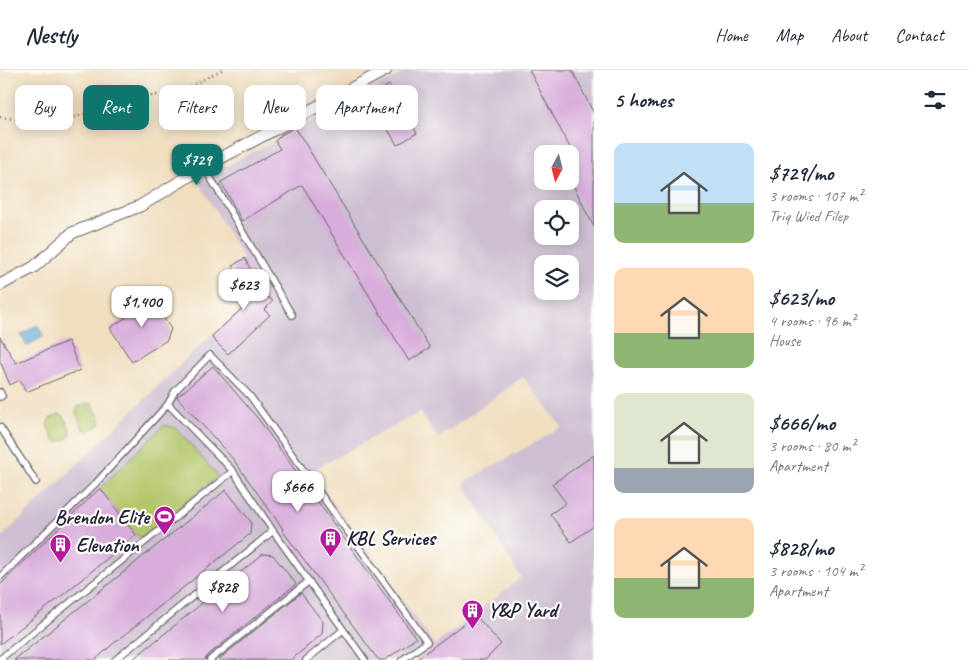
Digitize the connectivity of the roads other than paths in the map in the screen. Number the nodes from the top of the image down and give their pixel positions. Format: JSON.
{"nodes":[{"id":1,"x":386,"y":70,"type":"edge"},
{"id":2,"x":204,"y":167,"type":"junction"},
{"id":3,"x":0,"y":285,"type":"edge"},
{"id":4,"x":292,"y":315,"type":"dead end"},
{"id":5,"x":0,"y":392,"type":"edge"},
{"id":6,"x":0,"y":397,"type":"edge"},
{"id":7,"x":168,"y":404,"type":"junction"},
{"id":8,"x":0,"y":427,"type":"edge"},
{"id":9,"x":233,"y":471,"type":"junction"},
{"id":10,"x":36,"y":482,"type":"dead end"},
{"id":11,"x":273,"y":531,"type":"junction"},
{"id":12,"x":0,"y":577,"type":"edge"},
{"id":13,"x":309,"y":581,"type":"junction"},
{"id":14,"x":343,"y":630,"type":"junction"},
{"id":15,"x":0,"y":659,"type":"edge"},
{"id":16,"x":114,"y":660,"type":"edge"},
{"id":17,"x":210,"y":660,"type":"edge"},
{"id":18,"x":306,"y":660,"type":"edge"},
{"id":19,"x":365,"y":660,"type":"edge"},
{"id":20,"x":402,"y":660,"type":"edge"}],
"edges":[{"from":1,"to":2,"type":"street"},
{"from":2,"to":3,"type":"street"},
{"from":2,"to":4,"type":"lane"},
{"from":5,"to":6,"type":"lane"},
{"from":7,"to":9,"type":"lane"},
{"from":7,"to":12,"type":"lane"},
{"from":7,"to":20,"type":"lane"},
{"from":8,"to":10,"type":"lane"},
{"from":9,"to":11,"type":"lane"},
{"from":9,"to":15,"type":"lane"},
{"from":11,"to":13,"type":"lane"},
{"from":11,"to":16,"type":"lane"},
{"from":13,"to":14,"type":"lane"},
{"from":13,"to":17,"type":"lane"},
{"from":14,"to":18,"type":"lane"},
{"from":14,"to":19,"type":"lane"}]}
